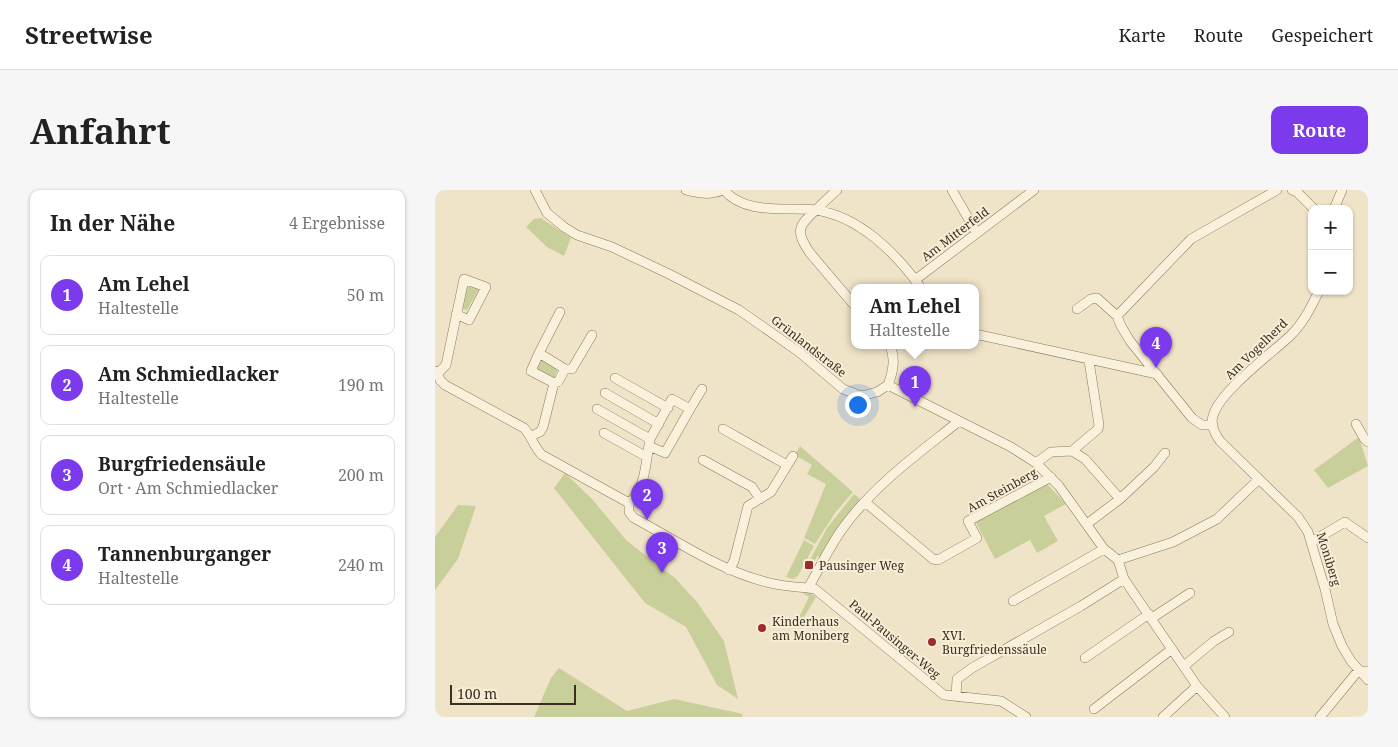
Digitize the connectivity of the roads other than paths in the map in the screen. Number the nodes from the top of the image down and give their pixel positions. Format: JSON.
{"nodes":[{"id":1,"x":535,"y":190,"type":"edge"},
{"id":2,"x":687,"y":190,"type":"edge"},
{"id":3,"x":724,"y":190,"type":"edge"},
{"id":4,"x":837,"y":190,"type":"edge"},
{"id":5,"x":952,"y":190,"type":"edge"},
{"id":6,"x":1034,"y":190,"type":"edge"},
{"id":7,"x":1277,"y":190,"type":"edge"},
{"id":8,"x":1292,"y":190,"type":"edge"},
{"id":9,"x":1342,"y":190,"type":"edge"},
{"id":10,"x":1310,"y":205,"type":"edge"},
{"id":11,"x":1335,"y":205,"type":"edge"},
{"id":12,"x":815,"y":210,"type":"junction"},
{"id":13,"x":976,"y":232,"type":"junction"},
{"id":14,"x":915,"y":280,"type":"junction"},
{"id":15,"x":918,"y":284,"type":"edge"},
{"id":16,"x":1317,"y":295,"type":"edge"},
{"id":17,"x":851,"y":301,"type":"edge"},
{"id":18,"x":1077,"y":309,"type":"dead end"},
{"id":19,"x":560,"y":312,"type":"dead end"},
{"id":20,"x":456,"y":314,"type":"junction"},
{"id":21,"x":1117,"y":316,"type":"junction"},
{"id":22,"x":593,"y":335,"type":"dead end"},
{"id":23,"x":979,"y":335,"type":"edge"},
{"id":24,"x":892,"y":349,"type":"edge"},
{"id":25,"x":539,"y":354,"type":"junction"},
{"id":26,"x":1089,"y":360,"type":"junction"},
{"id":27,"x":565,"y":369,"type":"junction"},
{"id":28,"x":437,"y":372,"type":"edge"},
{"id":29,"x":1157,"y":374,"type":"junction"},
{"id":30,"x":615,"y":378,"type":"dead end"},
{"id":31,"x":554,"y":383,"type":"junction"},
{"id":32,"x":887,"y":385,"type":"junction"},
{"id":33,"x":702,"y":389,"type":"dead end"},
{"id":34,"x":605,"y":393,"type":"dead end"},
{"id":35,"x":668,"y":408,"type":"junction"},
{"id":36,"x":597,"y":409,"type":"dead end"},
{"id":37,"x":690,"y":409,"type":"junction"},
{"id":38,"x":959,"y":421,"type":"junction"},
{"id":39,"x":659,"y":424,"type":"junction"},
{"id":40,"x":1356,"y":424,"type":"dead end"},
{"id":41,"x":1213,"y":425,"type":"junction"},
{"id":42,"x":723,"y":429,"type":"dead end"},
{"id":43,"x":604,"y":433,"type":"dead end"},
{"id":44,"x":531,"y":436,"type":"junction"},
{"id":45,"x":649,"y":442,"type":"junction"},
{"id":46,"x":1368,"y":442,"type":"edge"},
{"id":47,"x":1072,"y":451,"type":"junction"},
{"id":48,"x":1165,"y":453,"type":"dead end"},
{"id":49,"x":793,"y":456,"type":"dead end"},
{"id":50,"x":647,"y":457,"type":"junction"},
{"id":51,"x":703,"y":460,"type":"dead end"},
{"id":52,"x":1036,"y":463,"type":"junction"},
{"id":53,"x":787,"y":465,"type":"junction"},
{"id":54,"x":1051,"y":478,"type":"junction"},
{"id":55,"x":1259,"y":479,"type":"junction"},
{"id":56,"x":760,"y":499,"type":"junction"},
{"id":57,"x":1120,"y":499,"type":"junction"},
{"id":58,"x":865,"y":502,"type":"junction"},
{"id":59,"x":629,"y":503,"type":"junction"},
{"id":60,"x":1087,"y":524,"type":"junction"},
{"id":61,"x":1368,"y":538,"type":"edge"},
{"id":62,"x":1311,"y":542,"type":"junction"},
{"id":63,"x":1104,"y":549,"type":"junction"},
{"id":64,"x":1118,"y":560,"type":"junction"},
{"id":65,"x":729,"y":570,"type":"junction"},
{"id":66,"x":1125,"y":578,"type":"junction"},
{"id":67,"x":808,"y":588,"type":"junction"},
{"id":68,"x":1190,"y":593,"type":"dead end"},
{"id":69,"x":1013,"y":601,"type":"dead end"},
{"id":70,"x":1150,"y":616,"type":"junction"},
{"id":71,"x":1229,"y":632,"type":"dead end"},
{"id":72,"x":1172,"y":649,"type":"junction"},
{"id":73,"x":1085,"y":658,"type":"dead end"},
{"id":74,"x":1184,"y":666,"type":"junction"},
{"id":75,"x":1363,"y":671,"type":"edge"},
{"id":76,"x":1368,"y":680,"type":"edge"},
{"id":77,"x":1197,"y":686,"type":"junction"},
{"id":78,"x":956,"y":697,"type":"junction"},
{"id":79,"x":1093,"y":709,"type":"dead end"},
{"id":80,"x":1026,"y":717,"type":"edge"},
{"id":81,"x":1163,"y":717,"type":"edge"},
{"id":82,"x":1225,"y":717,"type":"edge"},
{"id":83,"x":1320,"y":717,"type":"edge"}],
"edges":[{"from":1,"to":32,"type":"street","name":"Grünlandstraße"},
{"from":2,"to":3,"type":"street"},
{"from":3,"to":12,"type":"street"},
{"from":4,"to":12,"type":"street"},
{"from":5,"to":13,"type":"street"},
{"from":6,"to":13,"type":"street","name":"Am Mitterfeld"},
{"from":7,"to":21,"type":"street"},
{"from":8,"to":10,"type":"street"},
{"from":9,"to":11,"type":"street"},
{"from":12,"to":14,"type":"street"},
{"from":12,"to":17,"type":"street"},
{"from":13,"to":14,"type":"street","name":"Am Mitterfeld"},
{"from":14,"to":15,"type":"street"},
{"from":16,"to":41,"type":"street","name":"Am Vogelherd"},
{"from":18,"to":21,"type":"street"},
{"from":19,"to":25,"type":"street"},
{"from":20,"to":20,"type":"street"},
{"from":20,"to":28,"type":"street"},
{"from":21,"to":29,"type":"street"},
{"from":22,"to":27,"type":"street"},
{"from":23,"to":26,"type":"street"},
{"from":24,"to":32,"type":"street"},
{"from":25,"to":27,"type":"street"},
{"from":25,"to":31,"type":"street"},
{"from":26,"to":29,"type":"street"},
{"from":26,"to":47,"type":"street"},
{"from":27,"to":31,"type":"street"},
{"from":28,"to":44,"type":"street"},
{"from":29,"to":41,"type":"street"},
{"from":30,"to":35,"type":"street"},
{"from":31,"to":44,"type":"street"},
{"from":32,"to":38,"type":"street"},
{"from":33,"to":37,"type":"street"},
{"from":34,"to":39,"type":"street"},
{"from":35,"to":37,"type":"street"},
{"from":35,"to":39,"type":"street"},
{"from":36,"to":45,"type":"street"},
{"from":37,"to":45,"type":"street"},
{"from":38,"to":52,"type":"street"},
{"from":38,"to":58,"type":"street"},
{"from":39,"to":45,"type":"street"},
{"from":40,"to":46,"type":"street"},
{"from":41,"to":55,"type":"street","name":"Moniberg"},
{"from":42,"to":53,"type":"street"},
{"from":43,"to":50,"type":"street"},
{"from":44,"to":59,"type":"street"},
{"from":45,"to":50,"type":"street"},
{"from":47,"to":52,"type":"street"},
{"from":47,"to":57,"type":"street"},
{"from":48,"to":57,"type":"street"},
{"from":49,"to":53,"type":"street"},
{"from":50,"to":59,"type":"street"},
{"from":51,"to":56,"type":"street"},
{"from":52,"to":54,"type":"street"},
{"from":53,"to":56,"type":"street"},
{"from":54,"to":58,"type":"street","name":"Am Steinberg"},
{"from":54,"to":60,"type":"street"},
{"from":55,"to":62,"type":"street","name":"Moniberg"},
{"from":55,"to":64,"type":"street"},
{"from":56,"to":65,"type":"street"},
{"from":57,"to":60,"type":"street"},
{"from":58,"to":67,"type":"street"},
{"from":59,"to":65,"type":"street"},
{"from":60,"to":63,"type":"street"},
{"from":61,"to":62,"type":"street"},
{"from":62,"to":75,"type":"street","name":"Moniberg"},
{"from":63,"to":64,"type":"street"},
{"from":63,"to":69,"type":"street"},
{"from":64,"to":66,"type":"street"},
{"from":65,"to":67,"type":"street"},
{"from":66,"to":70,"type":"street"},
{"from":66,"to":78,"type":"street"},
{"from":67,"to":78,"type":"street","name":"Paul-Pausinger-Weg"},
{"from":68,"to":70,"type":"street"},
{"from":70,"to":72,"type":"street"},
{"from":70,"to":73,"type":"street"},
{"from":71,"to":74,"type":"street"},
{"from":72,"to":74,"type":"street"},
{"from":72,"to":79,"type":"street"},
{"from":74,"to":77,"type":"street"},
{"from":75,"to":76,"type":"street","name":"Moniberg"},
{"from":75,"to":83,"type":"street"},
{"from":77,"to":81,"type":"street"},
{"from":77,"to":82,"type":"street"},
{"from":78,"to":80,"type":"street","name":"Paul-Pausinger-Weg"}]}
